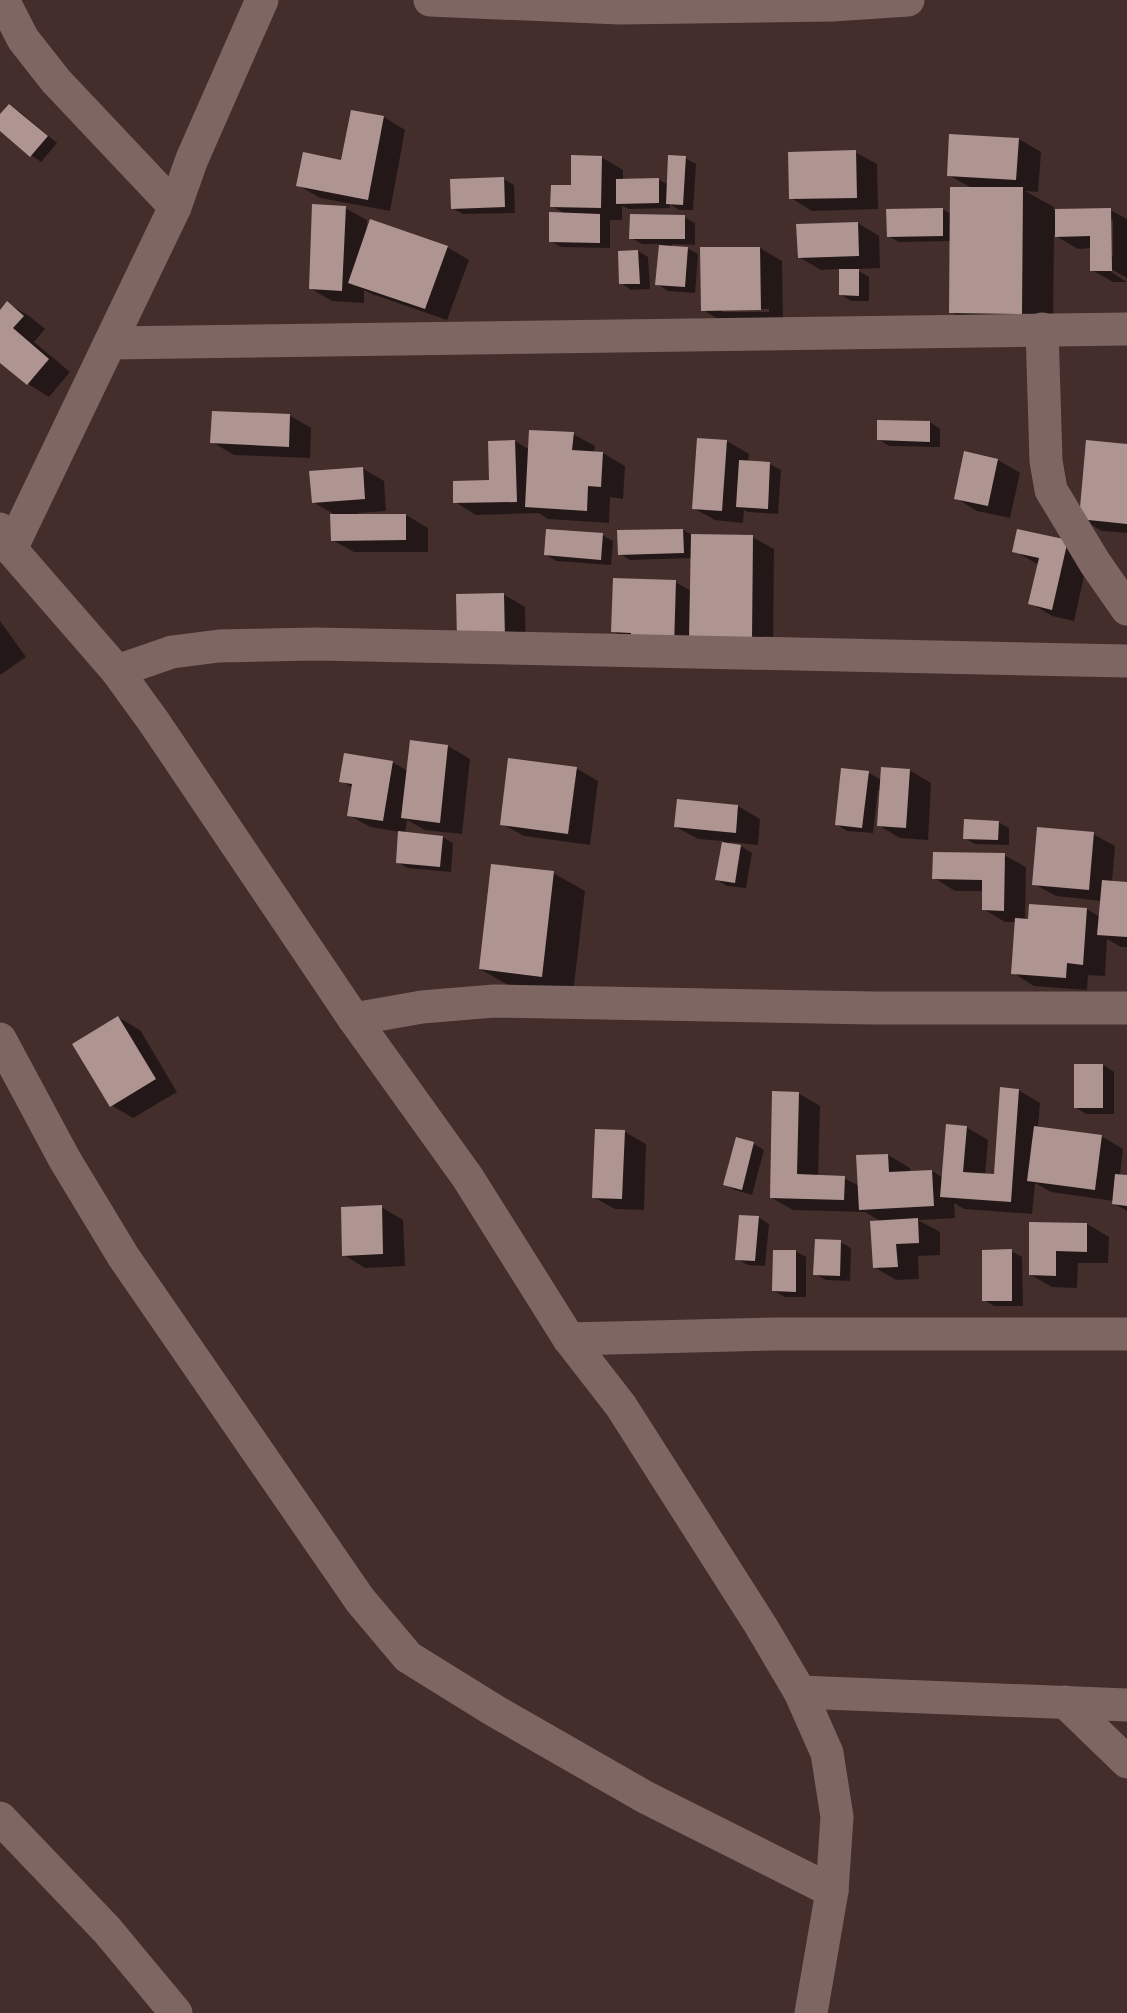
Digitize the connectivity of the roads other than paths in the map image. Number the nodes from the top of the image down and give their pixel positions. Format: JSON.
{"nodes":[{"id":1,"x":3,"y":0,"type":"edge"},
{"id":2,"x":262,"y":0,"type":"edge"},
{"id":3,"x":430,"y":0,"type":"edge"},
{"id":4,"x":908,"y":0,"type":"edge"},
{"id":5,"x":176,"y":207,"type":"junction"},
{"id":6,"x":1041,"y":329,"type":"junction"},
{"id":7,"x":1127,"y":329,"type":"edge"},
{"id":8,"x":110,"y":343,"type":"junction"},
{"id":9,"x":5,"y":539,"type":"edge"},
{"id":10,"x":1127,"y":609,"type":"edge"},
{"id":11,"x":1127,"y":661,"type":"edge"},
{"id":12,"x":117,"y":671,"type":"junction"},
{"id":13,"x":1127,"y":1008,"type":"edge"},
{"id":14,"x":354,"y":1019,"type":"junction"},
{"id":15,"x":0,"y":1039,"type":"edge"},
{"id":16,"x":1127,"y":1334,"type":"edge"},
{"id":17,"x":569,"y":1339,"type":"junction"},
{"id":18,"x":800,"y":1692,"type":"junction"},
{"id":19,"x":1065,"y":1702,"type":"junction"},
{"id":20,"x":1127,"y":1705,"type":"edge"},
{"id":21,"x":1127,"y":1762,"type":"edge"},
{"id":22,"x":0,"y":1818,"type":"edge"},
{"id":23,"x":832,"y":1891,"type":"junction"},
{"id":24,"x":176,"y":2013,"type":"edge"},
{"id":25,"x":811,"y":2013,"type":"edge"}],
"edges":[{"from":1,"to":5,"type":"street"},
{"from":2,"to":5,"type":"street"},
{"from":3,"to":4,"type":"street"},
{"from":5,"to":8,"type":"street"},
{"from":6,"to":7,"type":"street"},
{"from":6,"to":8,"type":"street"},
{"from":6,"to":10,"type":"street"},
{"from":8,"to":9,"type":"street"},
{"from":9,"to":12,"type":"street"},
{"from":11,"to":12,"type":"street"},
{"from":12,"to":14,"type":"street"},
{"from":13,"to":14,"type":"street"},
{"from":14,"to":17,"type":"street"},
{"from":15,"to":23,"type":"street"},
{"from":16,"to":17,"type":"street"},
{"from":17,"to":18,"type":"street"},
{"from":18,"to":19,"type":"street"},
{"from":18,"to":23,"type":"street"},
{"from":19,"to":20,"type":"street"},
{"from":19,"to":21,"type":"street"},
{"from":22,"to":24,"type":"street"},
{"from":23,"to":25,"type":"street"}]}
